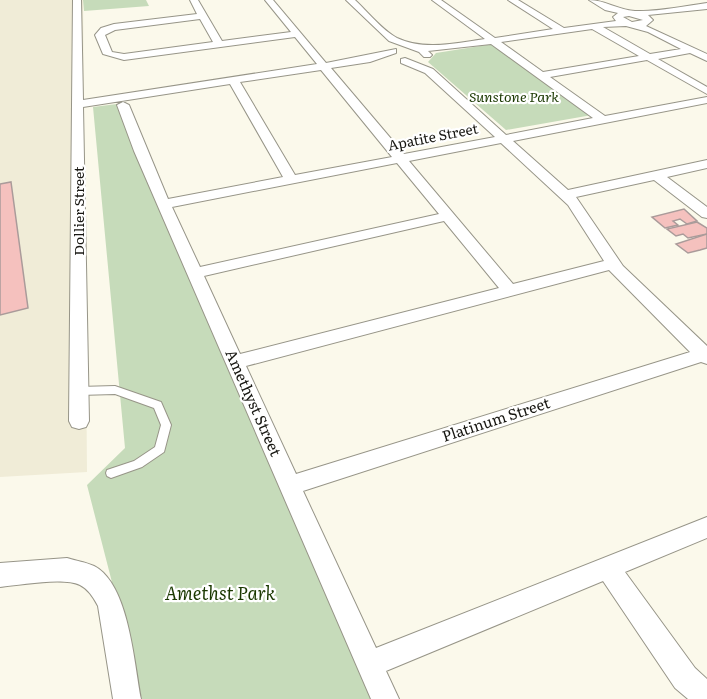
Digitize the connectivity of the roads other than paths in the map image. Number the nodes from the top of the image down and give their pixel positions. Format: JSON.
{"nodes":[{"id":1,"x":77,"y":0,"type":"edge"},
{"id":2,"x":194,"y":0,"type":"edge"},
{"id":3,"x":269,"y":0,"type":"edge"},
{"id":4,"x":350,"y":0,"type":"edge"},
{"id":5,"x":436,"y":0,"type":"edge"},
{"id":6,"x":512,"y":0,"type":"edge"},
{"id":7,"x":593,"y":0,"type":"edge"},
{"id":8,"x":608,"y":8,"type":"junction"},
{"id":9,"x":707,"y":8,"type":"edge"},
{"id":10,"x":203,"y":16,"type":"junction"},
{"id":11,"x":618,"y":17,"type":"junction"},
{"id":12,"x":632,"y":19,"type":"junction"},
{"id":13,"x":649,"y":21,"type":"junction"},
{"id":14,"x":606,"y":24,"type":"junction"},
{"id":15,"x":594,"y":26,"type":"junction"},
{"id":16,"x":563,"y":31,"type":"junction"},
{"id":17,"x":298,"y":34,"type":"junction"},
{"id":18,"x":392,"y":39,"type":"junction"},
{"id":19,"x":494,"y":41,"type":"junction"},
{"id":20,"x":219,"y":45,"type":"junction"},
{"id":21,"x":451,"y":47,"type":"junction"},
{"id":22,"x":415,"y":48,"type":"junction"},
{"id":23,"x":700,"y":50,"type":"edge"},
{"id":24,"x":399,"y":55,"type":"junction"},
{"id":25,"x":647,"y":57,"type":"junction"},
{"id":26,"x":707,"y":58,"type":"edge"},
{"id":27,"x":427,"y":62,"type":"junction"},
{"id":28,"x":324,"y":66,"type":"junction"},
{"id":29,"x":541,"y":75,"type":"junction"},
{"id":30,"x":233,"y":80,"type":"junction"},
{"id":31,"x":707,"y":91,"type":"edge"},
{"id":32,"x":144,"y":94,"type":"junction"},
{"id":33,"x":105,"y":100,"type":"junction"},
{"id":34,"x":707,"y":100,"type":"edge"},
{"id":35,"x":79,"y":104,"type":"junction"},
{"id":36,"x":123,"y":105,"type":"junction"},
{"id":37,"x":602,"y":120,"type":"junction"},
{"id":38,"x":502,"y":139,"type":"junction"},
{"id":39,"x":400,"y":158,"type":"junction"},
{"id":40,"x":707,"y":164,"type":"edge"},
{"id":41,"x":657,"y":176,"type":"junction"},
{"id":42,"x":291,"y":180,"type":"junction"},
{"id":43,"x":566,"y":195,"type":"junction"},
{"id":44,"x":165,"y":204,"type":"junction"},
{"id":45,"x":707,"y":214,"type":"edge"},
{"id":46,"x":449,"y":216,"type":"junction"},
{"id":47,"x":612,"y":264,"type":"junction"},
{"id":48,"x":194,"y":273,"type":"junction"},
{"id":49,"x":510,"y":291,"type":"junction"},
{"id":50,"x":705,"y":355,"type":"edge"},
{"id":51,"x":236,"y":362,"type":"junction"},
{"id":52,"x":79,"y":391,"type":"junction"},
{"id":53,"x":79,"y":421,"type":"dead end"},
{"id":54,"x":111,"y":473,"type":"dead end"},
{"id":55,"x":289,"y":486,"type":"junction"},
{"id":56,"x":707,"y":526,"type":"edge"},
{"id":57,"x":607,"y":566,"type":"junction"},
{"id":58,"x":0,"y":576,"type":"edge"},
{"id":59,"x":370,"y":664,"type":"junction"},
{"id":60,"x":707,"y":697,"type":"edge"},
{"id":61,"x":127,"y":699,"type":"edge"},
{"id":62,"x":386,"y":699,"type":"edge"}],
"edges":[{"from":1,"to":35,"type":"street","name":"Dollier Street"},
{"from":2,"to":10,"type":"street"},
{"from":3,"to":17,"type":"street"},
{"from":4,"to":18,"type":"street"},
{"from":5,"to":19,"type":"street"},
{"from":6,"to":16,"type":"street"},
{"from":7,"to":8,"type":"street"},
{"from":8,"to":11,"type":"street"},
{"from":8,"to":12,"type":"street"},
{"from":9,"to":12,"type":"street"},
{"from":9,"to":13,"type":"street"},
{"from":10,"to":20,"type":"street"},
{"from":10,"to":20,"type":"street"},
{"from":11,"to":12,"type":"street"},
{"from":11,"to":14,"type":"street"},
{"from":12,"to":13,"type":"street"},
{"from":12,"to":14,"type":"street"},
{"from":12,"to":23,"type":"street"},
{"from":13,"to":23,"type":"street"},
{"from":14,"to":15,"type":"street"},
{"from":15,"to":16,"type":"street"},
{"from":15,"to":25,"type":"street"},
{"from":16,"to":19,"type":"street"},
{"from":17,"to":20,"type":"street"},
{"from":17,"to":28,"type":"street"},
{"from":18,"to":22,"type":"street"},
{"from":18,"to":24,"type":"street"},
{"from":19,"to":21,"type":"street"},
{"from":19,"to":29,"type":"street"},
{"from":21,"to":22,"type":"street"},
{"from":21,"to":27,"type":"street"},
{"from":22,"to":24,"type":"street"},
{"from":22,"to":27,"type":"street"},
{"from":23,"to":25,"type":"street"},
{"from":23,"to":26,"type":"street"},
{"from":24,"to":27,"type":"street"},
{"from":24,"to":28,"type":"street"},
{"from":25,"to":29,"type":"street"},
{"from":25,"to":31,"type":"street"},
{"from":27,"to":38,"type":"street"},
{"from":28,"to":30,"type":"street"},
{"from":28,"to":39,"type":"street"},
{"from":29,"to":37,"type":"street"},
{"from":30,"to":32,"type":"street"},
{"from":30,"to":42,"type":"street"},
{"from":32,"to":33,"type":"street"},
{"from":32,"to":36,"type":"street"},
{"from":33,"to":35,"type":"street"},
{"from":33,"to":36,"type":"street"},
{"from":34,"to":37,"type":"street","name":"Apatite Street"},
{"from":35,"to":52,"type":"street","name":"Dollier Street"},
{"from":36,"to":44,"type":"street","name":"Amethyst Street"},
{"from":37,"to":38,"type":"street","name":"Apatite Street"},
{"from":38,"to":39,"type":"street","name":"Apatite Street"},
{"from":38,"to":43,"type":"street"},
{"from":39,"to":42,"type":"street","name":"Apatite Street"},
{"from":39,"to":46,"type":"street"},
{"from":40,"to":41,"type":"street"},
{"from":41,"to":43,"type":"street"},
{"from":41,"to":45,"type":"street"},
{"from":42,"to":44,"type":"street","name":"Apatite Street"},
{"from":43,"to":47,"type":"street"},
{"from":44,"to":48,"type":"street","name":"Amethyst Street"},
{"from":46,"to":48,"type":"street"},
{"from":46,"to":49,"type":"street"},
{"from":47,"to":49,"type":"street"},
{"from":47,"to":50,"type":"street"},
{"from":48,"to":51,"type":"street","name":"Amethyst Street"},
{"from":49,"to":51,"type":"street"},
{"from":50,"to":55,"type":"street","name":"Platinum Street"},
{"from":51,"to":55,"type":"street","name":"Amethyst Street"},
{"from":52,"to":53,"type":"street","name":"Dollier Street"},
{"from":52,"to":54,"type":"lane"},
{"from":55,"to":59,"type":"street","name":"Amethyst Street"},
{"from":56,"to":57,"type":"street"},
{"from":57,"to":59,"type":"street"},
{"from":57,"to":60,"type":"street"},
{"from":58,"to":61,"type":"street"},
{"from":59,"to":62,"type":"street","name":"Amethyst Street"}]}
